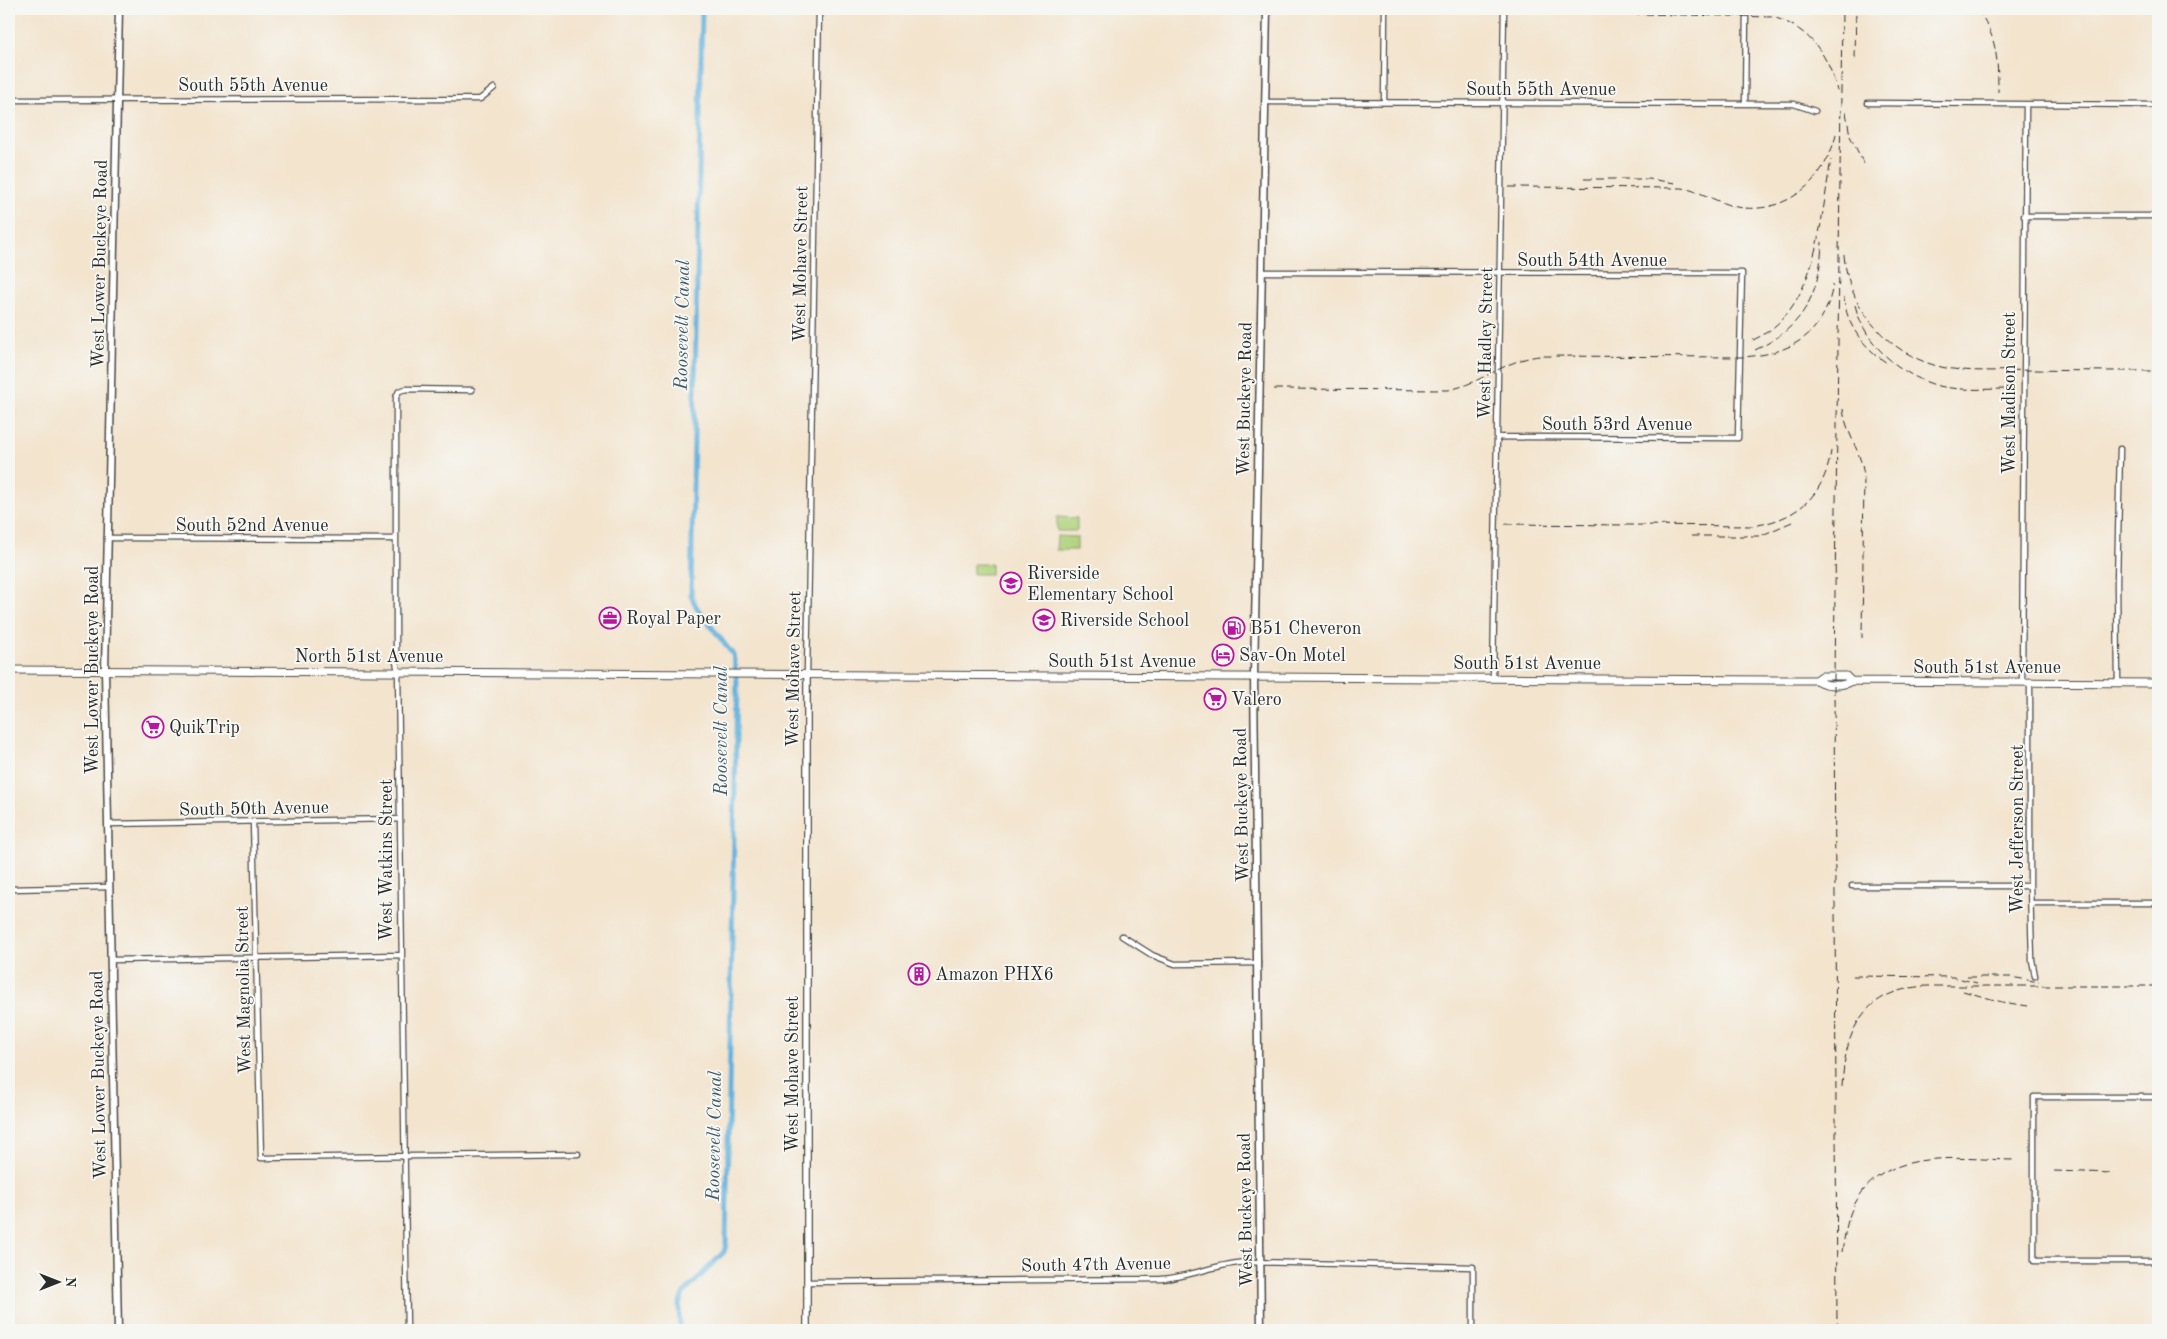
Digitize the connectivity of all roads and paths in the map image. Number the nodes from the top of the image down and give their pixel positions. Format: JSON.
{"nodes":[{"id":1,"x":119,"y":9,"type":"edge"},
{"id":2,"x":819,"y":9,"type":"edge"},
{"id":3,"x":1266,"y":9,"type":"edge"},
{"id":4,"x":1386,"y":9,"type":"edge"},
{"id":5,"x":1504,"y":9,"type":"edge"},
{"id":6,"x":1746,"y":9,"type":"edge"},
{"id":7,"x":494,"y":88,"type":"dead end"},
{"id":8,"x":117,"y":99,"type":"junction"},
{"id":9,"x":9,"y":100,"type":"edge"},
{"id":10,"x":1265,"y":102,"type":"junction"},
{"id":11,"x":1384,"y":102,"type":"junction"},
{"id":12,"x":1502,"y":102,"type":"junction"},
{"id":13,"x":1868,"y":103,"type":"dead end"},
{"id":14,"x":1744,"y":104,"type":"junction"},
{"id":15,"x":2026,"y":104,"type":"junction"},
{"id":16,"x":2158,"y":105,"type":"edge"},
{"id":17,"x":1815,"y":110,"type":"dead end"},
{"id":18,"x":2024,"y":216,"type":"junction"},
{"id":19,"x":2158,"y":216,"type":"edge"},
{"id":20,"x":1262,"y":272,"type":"junction"},
{"id":21,"x":1500,"y":273,"type":"junction"},
{"id":22,"x":472,"y":390,"type":"dead end"},
{"id":23,"x":1497,"y":437,"type":"junction"},
{"id":24,"x":1738,"y":438,"type":"joint"},
{"id":25,"x":2120,"y":449,"type":"dead end"},
{"id":26,"x":107,"y":538,"type":"junction"},
{"id":27,"x":396,"y":539,"type":"junction"},
{"id":28,"x":9,"y":670,"type":"edge"},
{"id":29,"x":105,"y":670,"type":"junction"},
{"id":30,"x":398,"y":672,"type":"junction"},
{"id":31,"x":729,"y":674,"type":"joint"},
{"id":32,"x":807,"y":674,"type":"junction"},
{"id":33,"x":1254,"y":676,"type":"junction"},
{"id":34,"x":1493,"y":678,"type":"junction"},
{"id":35,"x":2022,"y":682,"type":"junction"},
{"id":36,"x":2030,"y":682,"type":"junction"},
{"id":37,"x":2120,"y":683,"type":"junction"},
{"id":38,"x":2158,"y":683,"type":"edge"},
{"id":39,"x":400,"y":819,"type":"junction"},
{"id":40,"x":253,"y":821,"type":"junction"},
{"id":41,"x":108,"y":824,"type":"junction"},
{"id":42,"x":1852,"y":886,"type":"dead end"},
{"id":43,"x":2030,"y":886,"type":"junction"},
{"id":44,"x":109,"y":887,"type":"junction"},
{"id":45,"x":9,"y":889,"type":"edge"},
{"id":46,"x":2031,"y":903,"type":"junction"},
{"id":47,"x":2158,"y":903,"type":"edge"},
{"id":48,"x":1122,"y":936,"type":"dead end"},
{"id":49,"x":401,"y":955,"type":"junction"},
{"id":50,"x":256,"y":957,"type":"junction"},
{"id":51,"x":111,"y":960,"type":"junction"},
{"id":52,"x":1258,"y":963,"type":"junction"},
{"id":53,"x":2035,"y":976,"type":"dead end"},
{"id":54,"x":2158,"y":1097,"type":"edge"},
{"id":55,"x":578,"y":1154,"type":"dead end"},
{"id":56,"x":405,"y":1157,"type":"junction"},
{"id":57,"x":1260,"y":1262,"type":"junction"},
{"id":58,"x":2158,"y":1262,"type":"edge"},
{"id":59,"x":807,"y":1282,"type":"junction"},
{"id":60,"x":118,"y":1330,"type":"edge"},
{"id":61,"x":407,"y":1330,"type":"edge"},
{"id":62,"x":807,"y":1330,"type":"edge"},
{"id":63,"x":1261,"y":1330,"type":"edge"},
{"id":64,"x":1473,"y":1330,"type":"edge"}],
"edges":[{"from":1,"to":8,"type":"main road","name":"West Lower Buckeye Road"},
{"from":2,"to":32,"type":"street","name":"West Mohave Street"},
{"from":3,"to":10,"type":"main road","name":"West Buckeye Road"},
{"from":4,"to":11,"type":"street"},
{"from":5,"to":12,"type":"street","name":"West Hadley Street"},
{"from":6,"to":14,"type":"street"},
{"from":7,"to":8,"type":"street","name":"South 55th Avenue"},
{"from":8,"to":9,"type":"street","name":"South 55th Avenue"},
{"from":8,"to":26,"type":"main road","name":"West Lower Buckeye Road"},
{"from":10,"to":11,"type":"street","name":"South 55th Avenue"},
{"from":10,"to":20,"type":"main road","name":"West Buckeye Road"},
{"from":11,"to":12,"type":"street","name":"South 55th Avenue"},
{"from":12,"to":14,"type":"street","name":"South 55th Avenue"},
{"from":12,"to":21,"type":"street","name":"West Hadley Street"},
{"from":13,"to":15,"type":"street"},
{"from":14,"to":17,"type":"street","name":"South 55th Avenue"},
{"from":15,"to":16,"type":"street"},
{"from":15,"to":18,"type":"street","name":"West Madison Street"},
{"from":18,"to":19,"type":"street"},
{"from":18,"to":35,"type":"street","name":"West Madison Street"},
{"from":20,"to":21,"type":"street","name":"South 54th Avenue"},
{"from":20,"to":33,"type":"main road","name":"West Buckeye Road"},
{"from":21,"to":23,"type":"street","name":"West Hadley Street"},
{"from":21,"to":24,"type":"street","name":"South 54th Avenue"},
{"from":22,"to":27,"type":"street","name":"West Watkins Street"},
{"from":23,"to":24,"type":"street","name":"South 53rd Avenue"},
{"from":23,"to":34,"type":"street","name":"West Hadley Street"},
{"from":25,"to":37,"type":"street"},
{"from":26,"to":27,"type":"street","name":"South 52nd Avenue"},
{"from":26,"to":29,"type":"main road","name":"West Lower Buckeye Road"},
{"from":27,"to":30,"type":"street","name":"West Watkins Street"},
{"from":28,"to":29,"type":"main road","name":"North 51st Avenue"},
{"from":29,"to":30,"type":"main road","name":"North 51st Avenue"},
{"from":29,"to":41,"type":"main road","name":"West Lower Buckeye Road"},
{"from":30,"to":31,"type":"main road","name":"North 51st Avenue"},
{"from":30,"to":39,"type":"street","name":"West Watkins Street"},
{"from":31,"to":32,"type":"main road","name":"South 51st Avenue"},
{"from":32,"to":33,"type":"main road","name":"South 51st Avenue"},
{"from":32,"to":59,"type":"street","name":"West Mohave Street"},
{"from":33,"to":34,"type":"main road","name":"South 51st Avenue"},
{"from":33,"to":52,"type":"main road","name":"West Buckeye Road"},
{"from":34,"to":35,"type":"main road","name":"South 51st Avenue"},
{"from":35,"to":36,"type":"main road","name":"South 51st Avenue"},
{"from":36,"to":37,"type":"main road","name":"South 51st Avenue"},
{"from":36,"to":43,"type":"street","name":"West Jefferson Street"},
{"from":37,"to":38,"type":"main road"},
{"from":39,"to":40,"type":"street","name":"South 50th Avenue"},
{"from":39,"to":49,"type":"street","name":"West Watkins Street"},
{"from":40,"to":41,"type":"street","name":"South 50th Avenue"},
{"from":40,"to":50,"type":"street","name":"West Magnolia Street"},
{"from":41,"to":44,"type":"main road","name":"West Lower Buckeye Road"},
{"from":42,"to":43,"type":"street"},
{"from":43,"to":46,"type":"street","name":"West Jefferson Street"},
{"from":44,"to":45,"type":"street"},
{"from":44,"to":51,"type":"main road","name":"West Lower Buckeye Road"},
{"from":46,"to":47,"type":"street"},
{"from":46,"to":53,"type":"street","name":"West Jefferson Street"},
{"from":48,"to":52,"type":"street"},
{"from":49,"to":50,"type":"street"},
{"from":49,"to":56,"type":"street","name":"West Watkins Street"},
{"from":50,"to":51,"type":"street"},
{"from":50,"to":56,"type":"street","name":"West Magnolia Street"},
{"from":51,"to":60,"type":"main road","name":"West Lower Buckeye Road"},
{"from":52,"to":57,"type":"main road","name":"West Buckeye Road"},
{"from":54,"to":58,"type":"street"},
{"from":55,"to":56,"type":"street"},
{"from":56,"to":61,"type":"street","name":"West Watkins Street"},
{"from":57,"to":59,"type":"street","name":"South 47th Avenue"},
{"from":57,"to":63,"type":"main road","name":"West Buckeye Road"},
{"from":57,"to":64,"type":"street","name":"South 47th Avenue"},
{"from":59,"to":62,"type":"street","name":"West Mohave Street"}]}
